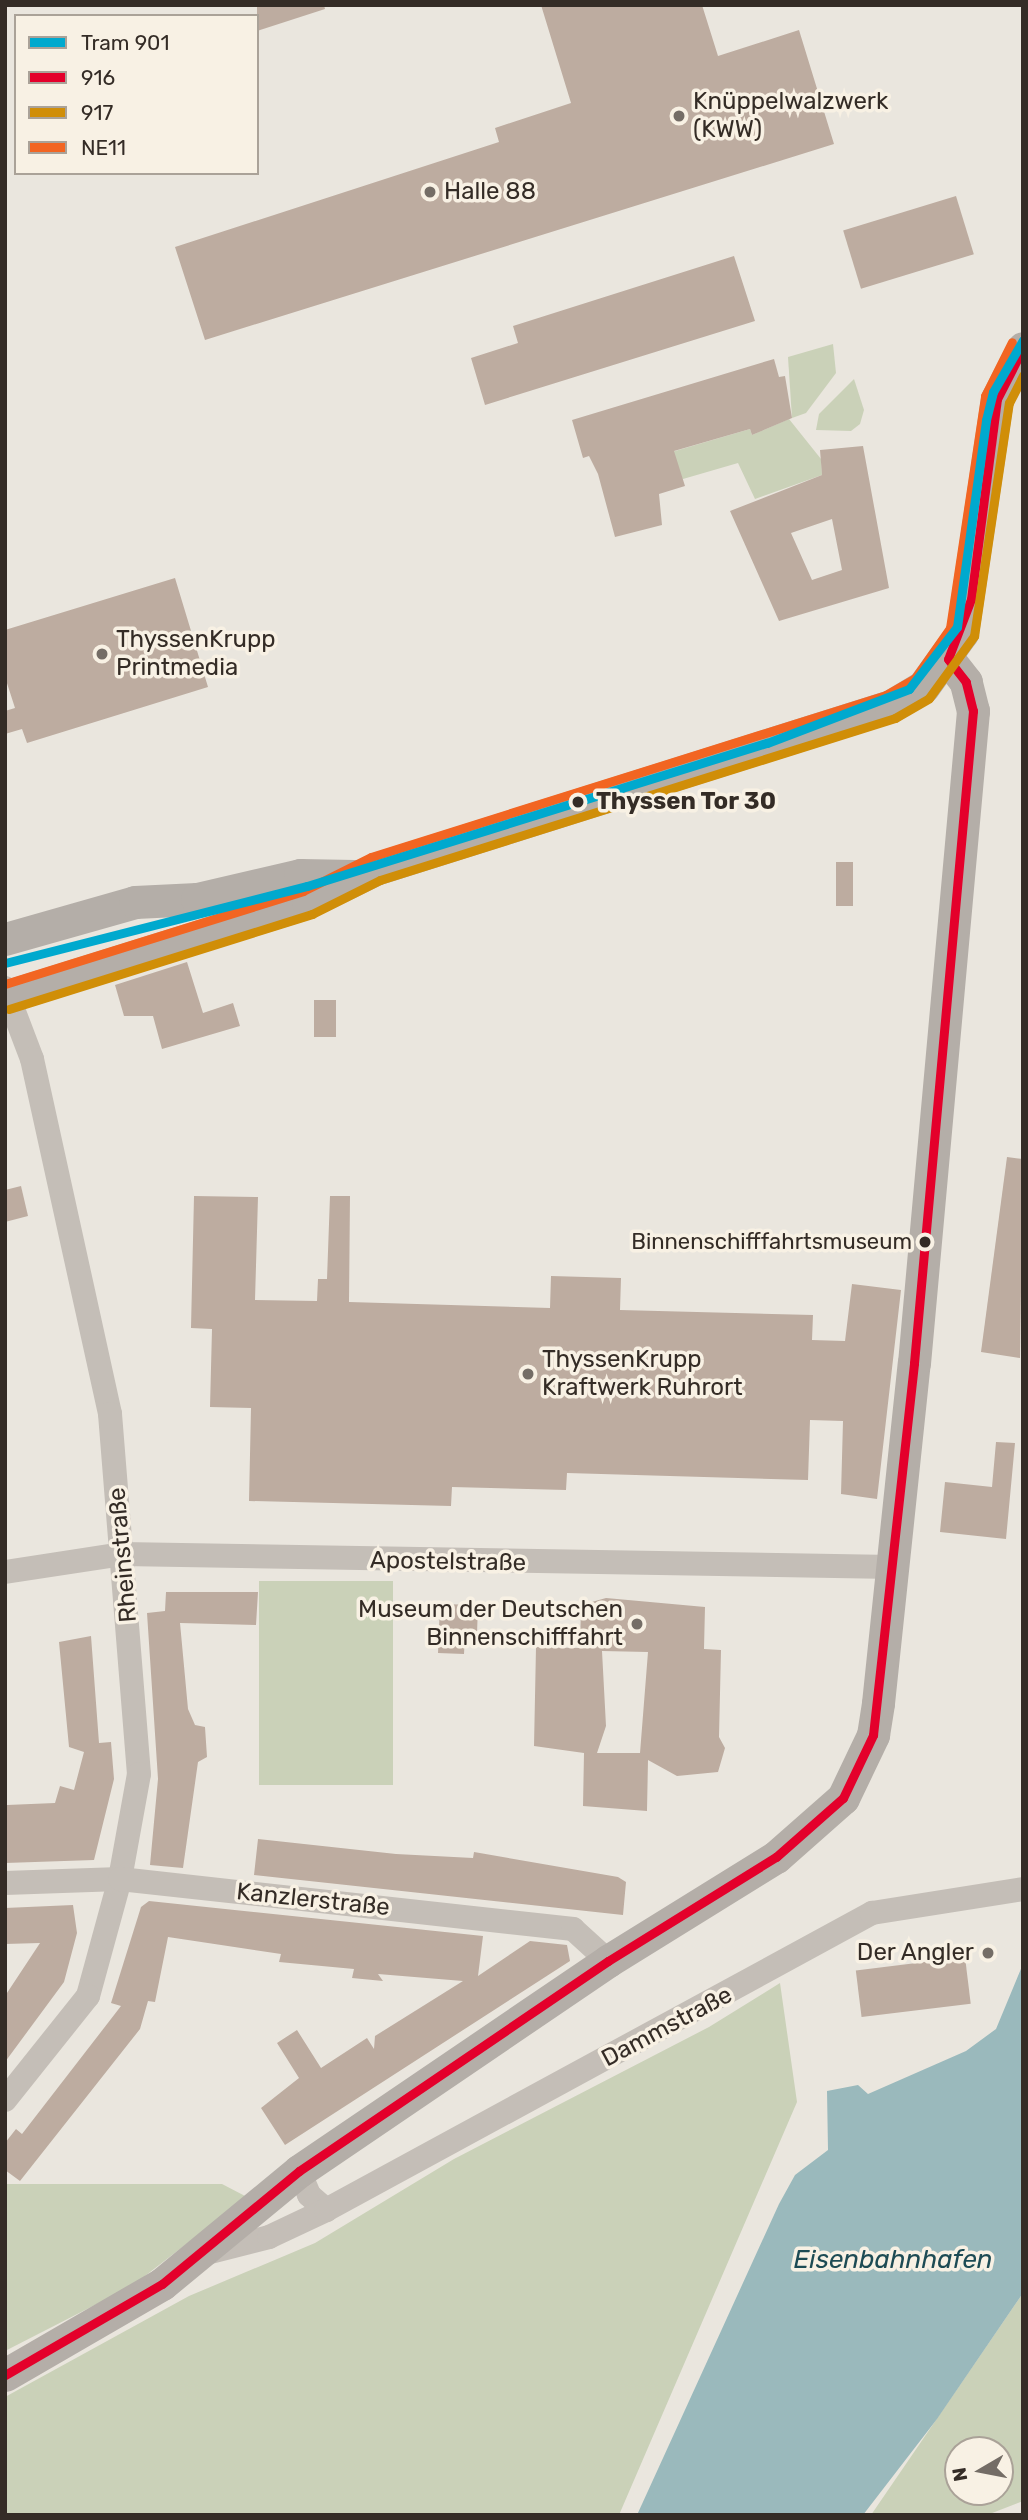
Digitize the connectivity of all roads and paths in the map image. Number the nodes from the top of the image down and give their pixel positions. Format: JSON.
{"nodes":[{"id":1,"x":1023,"y":348,"type":"edge"},
{"id":2,"x":948,"y":659,"type":"junction"},
{"id":3,"x":354,"y":876,"type":"junction"},
{"id":4,"x":5,"y":939,"type":"edge"},
{"id":5,"x":6,"y":993,"type":"edge"},
{"id":6,"x":122,"y":1554,"type":"junction"},
{"id":7,"x":893,"y":1567,"type":"junction"},
{"id":8,"x":5,"y":1572,"type":"edge"},
{"id":9,"x":120,"y":1879,"type":"junction"},
{"id":10,"x":5,"y":1883,"type":"edge"},
{"id":11,"x":1023,"y":1889,"type":"edge"},
{"id":12,"x":608,"y":1961,"type":"junction"},
{"id":13,"x":5,"y":2100,"type":"edge"},
{"id":14,"x":299,"y":2171,"type":"junction"},
{"id":15,"x":326,"y":2210,"type":"junction"},
{"id":16,"x":201,"y":2255,"type":"junction"},
{"id":17,"x":5,"y":2375,"type":"edge"}],
"edges":[{"from":1,"to":2,"type":"street"},
{"from":2,"to":3,"type":"street"},
{"from":2,"to":7,"type":"street"},
{"from":3,"to":4,"type":"street"},
{"from":3,"to":5,"type":"street"},
{"from":5,"to":6,"type":"street","name":"Rheinstraße"},
{"from":6,"to":7,"type":"street","name":"Apostelstraße"},
{"from":6,"to":8,"type":"street","name":"Apostelstraße"},
{"from":6,"to":9,"type":"street","name":"Rheinstraße"},
{"from":7,"to":12,"type":"street"},
{"from":9,"to":10,"type":"street","name":"Kanzlerstraße"},
{"from":9,"to":12,"type":"street","name":"Kanzlerstraße"},
{"from":9,"to":13,"type":"street","name":"Rheinstraße"},
{"from":11,"to":15,"type":"street","name":"Dammstraße"},
{"from":12,"to":14,"type":"street"},
{"from":14,"to":15,"type":"street"},
{"from":14,"to":16,"type":"street"},
{"from":15,"to":16,"type":"street","name":"Dammstraße"},
{"from":16,"to":17,"type":"street"}]}
